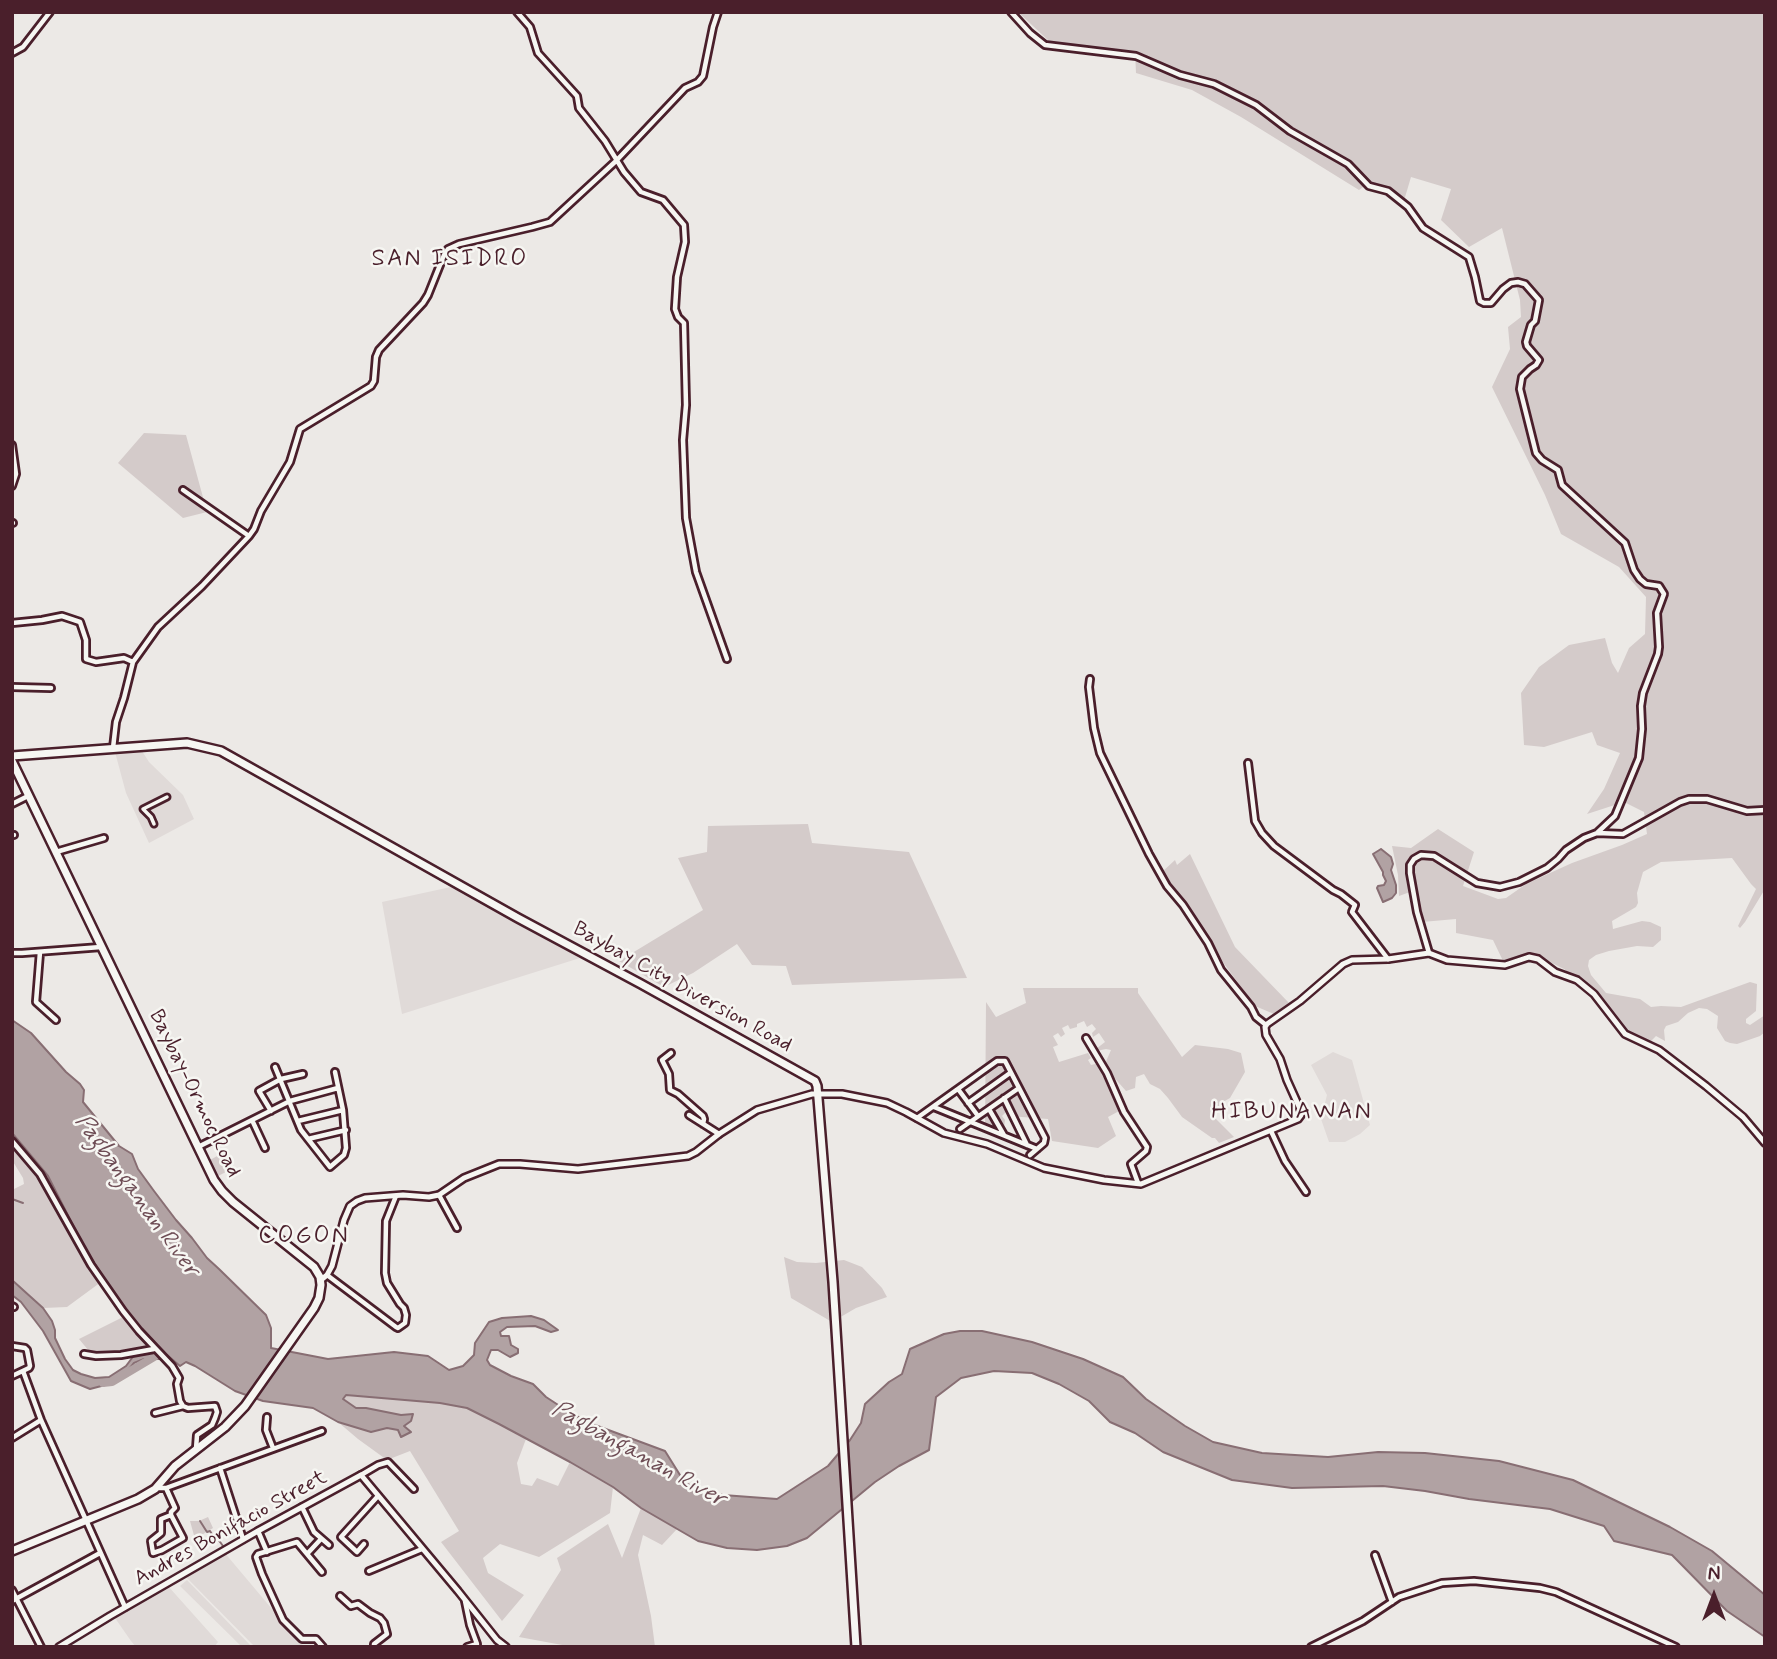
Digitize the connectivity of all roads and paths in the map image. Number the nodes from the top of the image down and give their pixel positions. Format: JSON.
{"nodes":[{"id":1,"x":50,"y":12,"type":"edge"},
{"id":2,"x":517,"y":12,"type":"edge"},
{"id":3,"x":718,"y":12,"type":"edge"},
{"id":4,"x":1011,"y":12,"type":"edge"},
{"id":5,"x":12,"y":53,"type":"edge"},
{"id":6,"x":616,"y":161,"type":"junction"},
{"id":7,"x":12,"y":445,"type":"edge"},
{"id":8,"x":12,"y":486,"type":"edge"},
{"id":9,"x":183,"y":490,"type":"dead end"},
{"id":10,"x":249,"y":536,"type":"junction"},
{"id":11,"x":12,"y":623,"type":"edge"},
{"id":12,"x":727,"y":659,"type":"dead end"},
{"id":13,"x":133,"y":662,"type":"junction"},
{"id":14,"x":1090,"y":679,"type":"dead end"},
{"id":15,"x":12,"y":687,"type":"edge"},
{"id":16,"x":51,"y":688,"type":"dead end"},
{"id":17,"x":113,"y":748,"type":"junction"},
{"id":18,"x":12,"y":758,"type":"edge"},
{"id":19,"x":1248,"y":763,"type":"dead end"},
{"id":20,"x":29,"y":796,"type":"junction"},
{"id":21,"x":167,"y":797,"type":"dead end"},
{"id":22,"x":12,"y":804,"type":"edge"},
{"id":23,"x":1765,"y":810,"type":"edge"},
{"id":24,"x":154,"y":824,"type":"dead end"},
{"id":25,"x":1597,"y":833,"type":"junction"},
{"id":26,"x":104,"y":838,"type":"dead end"},
{"id":27,"x":56,"y":852,"type":"junction"},
{"id":28,"x":102,"y":946,"type":"junction"},
{"id":29,"x":40,"y":952,"type":"junction"},
{"id":30,"x":12,"y":953,"type":"edge"},
{"id":31,"x":1429,"y":953,"type":"junction"},
{"id":32,"x":1388,"y":958,"type":"junction"},
{"id":33,"x":56,"y":1020,"type":"dead end"},
{"id":34,"x":1266,"y":1025,"type":"junction"},
{"id":35,"x":1086,"y":1038,"type":"dead end"},
{"id":36,"x":671,"y":1053,"type":"dead end"},
{"id":37,"x":275,"y":1067,"type":"dead end"},
{"id":38,"x":335,"y":1072,"type":"dead end"},
{"id":39,"x":1011,"y":1073,"type":"junction"},
{"id":40,"x":303,"y":1074,"type":"dead end"},
{"id":41,"x":281,"y":1079,"type":"junction"},
{"id":42,"x":338,"y":1088,"type":"junction"},
{"id":43,"x":1019,"y":1088,"type":"junction"},
{"id":44,"x":958,"y":1089,"type":"junction"},
{"id":45,"x":817,"y":1094,"type":"junction"},
{"id":46,"x":1004,"y":1098,"type":"junction"},
{"id":47,"x":290,"y":1101,"type":"junction"},
{"id":48,"x":968,"y":1103,"type":"junction"},
{"id":49,"x":933,"y":1107,"type":"junction"},
{"id":50,"x":989,"y":1109,"type":"junction"},
{"id":51,"x":343,"y":1110,"type":"junction"},
{"id":52,"x":271,"y":1111,"type":"junction"},
{"id":53,"x":689,"y":1115,"type":"dead end"},
{"id":54,"x":978,"y":1116,"type":"junction"},
{"id":55,"x":917,"y":1118,"type":"junction"},
{"id":56,"x":252,"y":1120,"type":"junction"},
{"id":57,"x":298,"y":1121,"type":"junction"},
{"id":58,"x":970,"y":1122,"type":"junction"},
{"id":59,"x":703,"y":1124,"type":"junction"},
{"id":60,"x":960,"y":1129,"type":"dead end"},
{"id":61,"x":346,"y":1130,"type":"junction"},
{"id":62,"x":1271,"y":1132,"type":"junction"},
{"id":63,"x":719,"y":1134,"type":"junction"},
{"id":64,"x":1003,"y":1135,"type":"junction"},
{"id":65,"x":308,"y":1139,"type":"junction"},
{"id":66,"x":12,"y":1140,"type":"edge"},
{"id":67,"x":1765,"y":1143,"type":"edge"},
{"id":68,"x":1027,"y":1145,"type":"junction"},
{"id":69,"x":198,"y":1147,"type":"junction"},
{"id":70,"x":265,"y":1148,"type":"dead end"},
{"id":71,"x":1037,"y":1149,"type":"junction"},
{"id":72,"x":1030,"y":1156,"type":"dead end"},
{"id":73,"x":1138,"y":1184,"type":"junction"},
{"id":74,"x":1306,"y":1192,"type":"dead end"},
{"id":75,"x":439,"y":1195,"type":"junction"},
{"id":76,"x":396,"y":1196,"type":"junction"},
{"id":77,"x":457,"y":1228,"type":"dead end"},
{"id":78,"x":324,"y":1278,"type":"junction"},
{"id":79,"x":12,"y":1346,"type":"edge"},
{"id":80,"x":156,"y":1349,"type":"junction"},
{"id":81,"x":85,"y":1354,"type":"dead end"},
{"id":82,"x":23,"y":1371,"type":"junction"},
{"id":83,"x":12,"y":1376,"type":"edge"},
{"id":84,"x":183,"y":1406,"type":"junction"},
{"id":85,"x":155,"y":1413,"type":"dead end"},
{"id":86,"x":267,"y":1418,"type":"dead end"},
{"id":87,"x":41,"y":1420,"type":"junction"},
{"id":88,"x":322,"y":1431,"type":"dead end"},
{"id":89,"x":12,"y":1438,"type":"edge"},
{"id":90,"x":273,"y":1448,"type":"junction"},
{"id":91,"x":196,"y":1450,"type":"junction"},
{"id":92,"x":220,"y":1468,"type":"junction"},
{"id":93,"x":361,"y":1475,"type":"junction"},
{"id":94,"x":155,"y":1488,"type":"junction"},
{"id":95,"x":166,"y":1488,"type":"junction"},
{"id":96,"x":414,"y":1489,"type":"dead end"},
{"id":97,"x":378,"y":1496,"type":"junction"},
{"id":98,"x":302,"y":1507,"type":"junction"},
{"id":99,"x":171,"y":1515,"type":"junction"},
{"id":100,"x":86,"y":1521,"type":"junction"},
{"id":101,"x":258,"y":1531,"type":"junction"},
{"id":102,"x":243,"y":1539,"type":"junction"},
{"id":103,"x":321,"y":1539,"type":"junction"},
{"id":104,"x":364,"y":1544,"type":"dead end"},
{"id":105,"x":329,"y":1545,"type":"dead end"},
{"id":106,"x":422,"y":1549,"type":"junction"},
{"id":107,"x":12,"y":1551,"type":"edge"},
{"id":108,"x":267,"y":1552,"type":"junction"},
{"id":109,"x":100,"y":1553,"type":"junction"},
{"id":110,"x":307,"y":1554,"type":"junction"},
{"id":111,"x":1375,"y":1555,"type":"dead end"},
{"id":112,"x":369,"y":1571,"type":"dead end"},
{"id":113,"x":322,"y":1572,"type":"dead end"},
{"id":114,"x":12,"y":1590,"type":"edge"},
{"id":115,"x":340,"y":1596,"type":"dead end"},
{"id":116,"x":14,"y":1599,"type":"edge"},
{"id":117,"x":465,"y":1600,"type":"junction"},
{"id":118,"x":1392,"y":1602,"type":"junction"},
{"id":119,"x":125,"y":1607,"type":"junction"},
{"id":120,"x":41,"y":1647,"type":"edge"},
{"id":121,"x":59,"y":1647,"type":"edge"},
{"id":122,"x":323,"y":1647,"type":"edge"},
{"id":123,"x":374,"y":1647,"type":"edge"},
{"id":124,"x":467,"y":1647,"type":"edge"},
{"id":125,"x":506,"y":1647,"type":"edge"},
{"id":126,"x":856,"y":1647,"type":"edge"},
{"id":127,"x":1311,"y":1647,"type":"edge"},
{"id":128,"x":1676,"y":1647,"type":"edge"}],
"edges":[{"from":1,"to":5,"type":"street"},
{"from":2,"to":6,"type":"street"},
{"from":3,"to":6,"type":"street"},
{"from":4,"to":25,"type":"street"},
{"from":6,"to":10,"type":"street"},
{"from":6,"to":12,"type":"street"},
{"from":7,"to":8,"type":"street"},
{"from":9,"to":10,"type":"street"},
{"from":10,"to":13,"type":"street"},
{"from":11,"to":13,"type":"street"},
{"from":13,"to":17,"type":"street"},
{"from":14,"to":34,"type":"street"},
{"from":15,"to":16,"type":"street"},
{"from":17,"to":18,"type":"main road","name":"Baybay City Diversion Road"},
{"from":17,"to":45,"type":"main road","name":"Baybay City Diversion Road"},
{"from":18,"to":20,"type":"main road","name":"Baybay-Ormoc Road"},
{"from":19,"to":32,"type":"street"},
{"from":20,"to":22,"type":"street"},
{"from":20,"to":27,"type":"main road","name":"Baybay-Ormoc Road"},
{"from":21,"to":24,"type":"street"},
{"from":23,"to":25,"type":"street"},
{"from":25,"to":31,"type":"street"},
{"from":26,"to":27,"type":"street"},
{"from":27,"to":28,"type":"main road","name":"Baybay-Ormoc Road"},
{"from":28,"to":29,"type":"street"},
{"from":28,"to":69,"type":"main road","name":"Baybay-Ormoc Road"},
{"from":29,"to":30,"type":"street"},
{"from":29,"to":33,"type":"street"},
{"from":31,"to":32,"type":"street"},
{"from":31,"to":67,"type":"street"},
{"from":32,"to":34,"type":"street"},
{"from":34,"to":62,"type":"street"},
{"from":35,"to":73,"type":"street"},
{"from":36,"to":59,"type":"street"},
{"from":37,"to":41,"type":"street"},
{"from":38,"to":42,"type":"street"},
{"from":39,"to":43,"type":"street"},
{"from":39,"to":44,"type":"street"},
{"from":39,"to":48,"type":"street"},
{"from":40,"to":41,"type":"street"},
{"from":41,"to":47,"type":"street"},
{"from":41,"to":52,"type":"street"},
{"from":42,"to":47,"type":"street"},
{"from":42,"to":51,"type":"street"},
{"from":43,"to":46,"type":"street"},
{"from":43,"to":71,"type":"street"},
{"from":44,"to":48,"type":"street"},
{"from":44,"to":49,"type":"street"},
{"from":45,"to":55,"type":"street"},
{"from":45,"to":63,"type":"street"},
{"from":45,"to":126,"type":"main road"},
{"from":46,"to":50,"type":"street"},
{"from":46,"to":68,"type":"street"},
{"from":47,"to":52,"type":"street"},
{"from":47,"to":57,"type":"street"},
{"from":48,"to":54,"type":"street"},
{"from":49,"to":55,"type":"street"},
{"from":49,"to":58,"type":"street"},
{"from":50,"to":54,"type":"street"},
{"from":50,"to":64,"type":"street"},
{"from":51,"to":57,"type":"street"},
{"from":51,"to":61,"type":"street"},
{"from":52,"to":56,"type":"street"},
{"from":53,"to":59,"type":"street"},
{"from":54,"to":58,"type":"street"},
{"from":55,"to":73,"type":"street"},
{"from":56,"to":69,"type":"street"},
{"from":56,"to":70,"type":"street"},
{"from":57,"to":65,"type":"street"},
{"from":58,"to":60,"type":"street"},
{"from":58,"to":64,"type":"street"},
{"from":59,"to":63,"type":"street"},
{"from":61,"to":65,"type":"street"},
{"from":61,"to":65,"type":"street"},
{"from":62,"to":73,"type":"street"},
{"from":62,"to":74,"type":"street"},
{"from":63,"to":75,"type":"street"},
{"from":64,"to":68,"type":"street"},
{"from":66,"to":80,"type":"street"},
{"from":68,"to":71,"type":"street"},
{"from":69,"to":78,"type":"main road","name":"Baybay-Ormoc Road"},
{"from":71,"to":72,"type":"street"},
{"from":75,"to":76,"type":"street"},
{"from":75,"to":77,"type":"street"},
{"from":76,"to":78,"type":"street"},
{"from":76,"to":78,"type":"street"},
{"from":78,"to":91,"type":"main road"},
{"from":79,"to":82,"type":"street"},
{"from":80,"to":81,"type":"street"},
{"from":80,"to":84,"type":"street"},
{"from":82,"to":83,"type":"street"},
{"from":82,"to":87,"type":"street"},
{"from":84,"to":85,"type":"street"},
{"from":84,"to":91,"type":"street"},
{"from":86,"to":90,"type":"street"},
{"from":87,"to":89,"type":"street"},
{"from":87,"to":100,"type":"street"},
{"from":88,"to":90,"type":"street"},
{"from":90,"to":92,"type":"street"},
{"from":91,"to":94,"type":"main road"},
{"from":92,"to":95,"type":"street"},
{"from":92,"to":102,"type":"street"},
{"from":93,"to":96,"type":"street","name":"Andres Bonifacio Street"},
{"from":93,"to":97,"type":"street"},
{"from":93,"to":98,"type":"street","name":"Andres Bonifacio Street"},
{"from":94,"to":95,"type":"street"},
{"from":94,"to":100,"type":"main road"},
{"from":95,"to":99,"type":"street"},
{"from":97,"to":104,"type":"street"},
{"from":97,"to":106,"type":"street"},
{"from":98,"to":101,"type":"street","name":"Andres Bonifacio Street"},
{"from":98,"to":103,"type":"street"},
{"from":99,"to":99,"type":"street"},
{"from":100,"to":107,"type":"main road"},
{"from":100,"to":109,"type":"street"},
{"from":101,"to":102,"type":"street","name":"Andres Bonifacio Street"},
{"from":101,"to":108,"type":"street"},
{"from":102,"to":119,"type":"street","name":"Andres Bonifacio Street"},
{"from":103,"to":105,"type":"street"},
{"from":103,"to":110,"type":"street"},
{"from":106,"to":112,"type":"street"},
{"from":106,"to":117,"type":"street"},
{"from":108,"to":110,"type":"street"},
{"from":108,"to":122,"type":"street"},
{"from":109,"to":116,"type":"street"},
{"from":109,"to":119,"type":"street"},
{"from":110,"to":113,"type":"street"},
{"from":111,"to":118,"type":"street"},
{"from":114,"to":116,"type":"street"},
{"from":115,"to":123,"type":"street"},
{"from":116,"to":120,"type":"street"},
{"from":117,"to":124,"type":"street"},
{"from":117,"to":125,"type":"street"},
{"from":118,"to":127,"type":"street"},
{"from":118,"to":128,"type":"street"},
{"from":119,"to":121,"type":"street","name":"Andres Bonifacio Street"}]}
